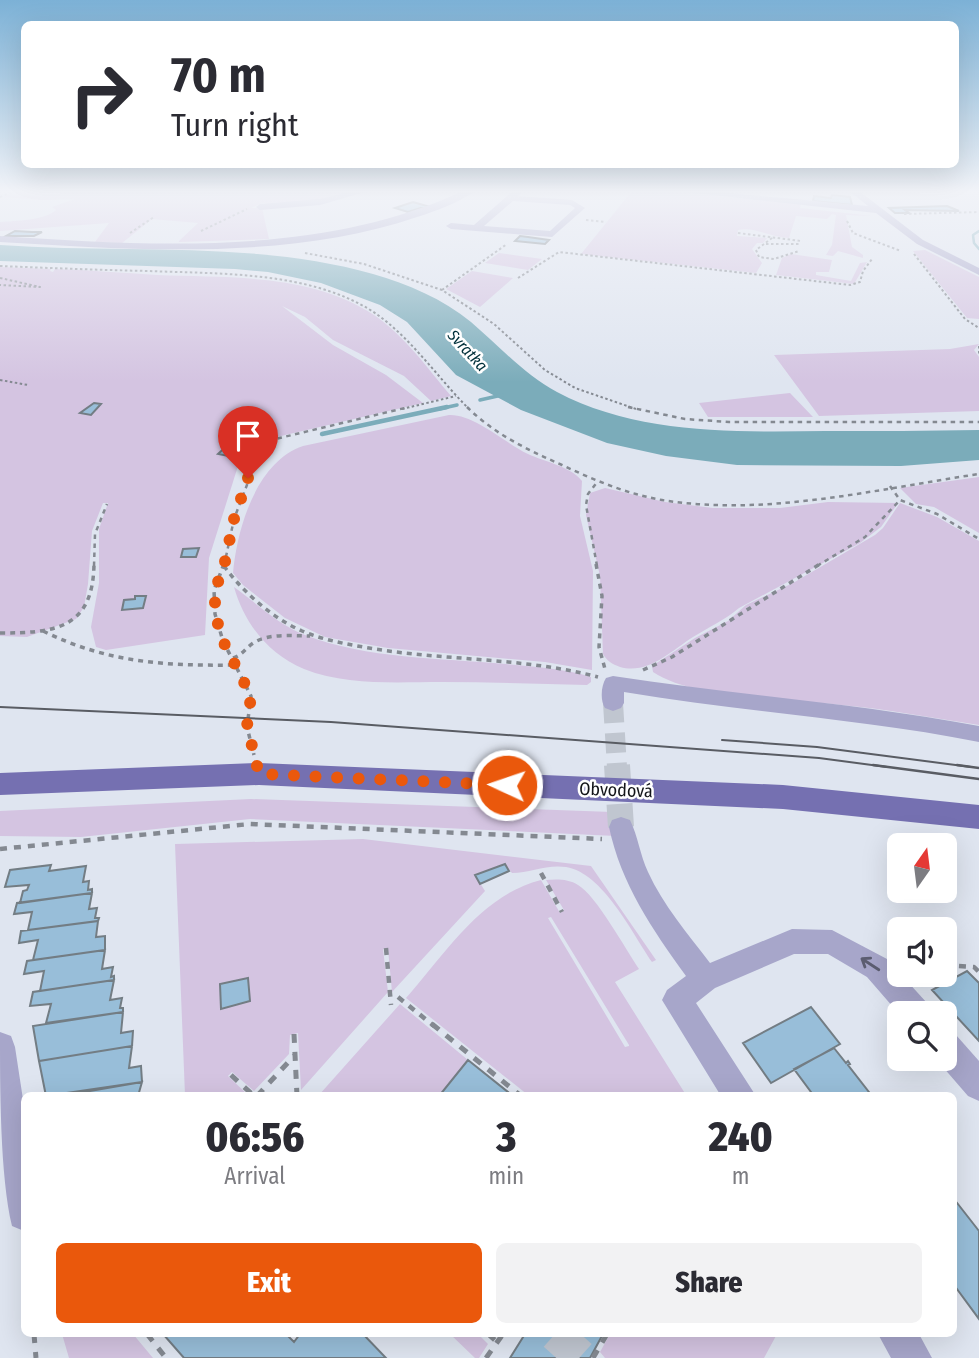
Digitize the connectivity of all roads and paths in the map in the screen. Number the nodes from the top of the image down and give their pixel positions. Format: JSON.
{"nodes":[{"id":1,"x":309,"y":254,"type":"edge"},
{"id":2,"x":494,"y":254,"type":"edge"},
{"id":3,"x":555,"y":254,"type":"edge"},
{"id":4,"x":580,"y":254,"type":"edge"},
{"id":5,"x":758,"y":254,"type":"edge"},
{"id":6,"x":786,"y":254,"type":"edge"},
{"id":7,"x":914,"y":254,"type":"edge"},
{"id":8,"x":944,"y":254,"type":"edge"},
{"id":9,"x":872,"y":259,"type":"dead end"},
{"id":10,"x":0,"y":266,"type":"edge"},
{"id":11,"x":979,"y":272,"type":"edge"},
{"id":12,"x":0,"y":278,"type":"edge"},
{"id":13,"x":518,"y":278,"type":"dead end"},
{"id":14,"x":0,"y":285,"type":"edge"},
{"id":15,"x":442,"y":290,"type":"junction"},
{"id":16,"x":979,"y":328,"type":"edge"},
{"id":17,"x":979,"y":346,"type":"edge"},
{"id":18,"x":979,"y":355,"type":"edge"},
{"id":19,"x":0,"y":380,"type":"edge"},
{"id":20,"x":28,"y":385,"type":"dead end"},
{"id":21,"x":456,"y":396,"type":"junction"},
{"id":22,"x":979,"y":422,"type":"edge"},
{"id":23,"x":979,"y":474,"type":"edge"},
{"id":24,"x":598,"y":481,"type":"junction"},
{"id":25,"x":890,"y":486,"type":"junction"},
{"id":26,"x":900,"y":500,"type":"junction"},
{"id":27,"x":107,"y":503,"type":"dead end"},
{"id":28,"x":979,"y":539,"type":"edge"},
{"id":29,"x":224,"y":566,"type":"junction"},
{"id":30,"x":43,"y":631,"type":"junction"},
{"id":31,"x":0,"y":633,"type":"edge"},
{"id":32,"x":314,"y":636,"type":"junction"},
{"id":33,"x":233,"y":658,"type":"junction"},
{"id":34,"x":236,"y":665,"type":"junction"},
{"id":35,"x":613,"y":693,"type":"junction"},
{"id":36,"x":979,"y":734,"type":"edge"},
{"id":37,"x":259,"y":774,"type":"junction"},
{"id":38,"x":0,"y":784,"type":"edge"},
{"id":39,"x":979,"y":817,"type":"edge"},
{"id":40,"x":622,"y":834,"type":"joint"},
{"id":41,"x":0,"y":849,"type":"edge"},
{"id":42,"x":541,"y":873,"type":"dead end"},
{"id":43,"x":562,"y":912,"type":"dead end"},
{"id":44,"x":386,"y":948,"type":"dead end"},
{"id":45,"x":957,"y":966,"type":"edge"},
{"id":46,"x":979,"y":972,"type":"edge"},
{"id":47,"x":705,"y":979,"type":"junction"},
{"id":48,"x":398,"y":997,"type":"dead end"},
{"id":49,"x":906,"y":1001,"type":"edge"},
{"id":50,"x":391,"y":1005,"type":"dead end"},
{"id":51,"x":294,"y":1034,"type":"dead end"},
{"id":52,"x":0,"y":1047,"type":"edge"},
{"id":53,"x":295,"y":1055,"type":"junction"},
{"id":54,"x":957,"y":1060,"type":"edge"},
{"id":55,"x":231,"y":1075,"type":"dead end"},
{"id":56,"x":979,"y":1085,"type":"edge"},
{"id":57,"x":251,"y":1092,"type":"edge"},
{"id":58,"x":260,"y":1092,"type":"edge"},
{"id":59,"x":297,"y":1092,"type":"edge"},
{"id":60,"x":515,"y":1092,"type":"edge"},
{"id":61,"x":737,"y":1092,"type":"edge"},
{"id":62,"x":21,"y":1193,"type":"edge"},
{"id":63,"x":34,"y":1337,"type":"edge"},
{"id":64,"x":149,"y":1337,"type":"edge"},
{"id":65,"x":491,"y":1337,"type":"edge"},
{"id":66,"x":501,"y":1337,"type":"edge"},
{"id":67,"x":605,"y":1337,"type":"edge"},
{"id":68,"x":899,"y":1337,"type":"edge"},
{"id":69,"x":497,"y":1342,"type":"junction"},
{"id":70,"x":36,"y":1358,"type":"edge"},
{"id":71,"x":166,"y":1358,"type":"edge"},
{"id":72,"x":486,"y":1358,"type":"edge"},
{"id":73,"x":593,"y":1358,"type":"edge"},
{"id":74,"x":913,"y":1358,"type":"edge"}],
"edges":[{"from":1,"to":15,"type":"path"},
{"from":2,"to":15,"type":"path"},
{"from":3,"to":13,"type":"path"},
{"from":4,"to":9,"type":"path"},
{"from":5,"to":6,"type":"path"},
{"from":7,"to":16,"type":"path"},
{"from":8,"to":11,"type":"street"},
{"from":10,"to":21,"type":"path"},
{"from":12,"to":14,"type":"path"},
{"from":15,"to":22,"type":"path"},
{"from":17,"to":18,"type":"path"},
{"from":19,"to":20,"type":"path"},
{"from":21,"to":24,"type":"path"},
{"from":21,"to":29,"type":"path"},
{"from":23,"to":25,"type":"path"},
{"from":24,"to":25,"type":"path"},
{"from":24,"to":35,"type":"path"},
{"from":25,"to":26,"type":"path"},
{"from":26,"to":28,"type":"path"},
{"from":26,"to":35,"type":"path"},
{"from":27,"to":30,"type":"path"},
{"from":29,"to":32,"type":"path"},
{"from":29,"to":33,"type":"path"},
{"from":30,"to":31,"type":"path"},
{"from":30,"to":34,"type":"path"},
{"from":32,"to":33,"type":"path"},
{"from":32,"to":35,"type":"path"},
{"from":33,"to":34,"type":"path"},
{"from":34,"to":37,"type":"path"},
{"from":35,"to":36,"type":"street"},
{"from":37,"to":38,"type":"main road","name":"Obvodová"},
{"from":37,"to":39,"type":"main road","name":"Obvodová"},
{"from":40,"to":41,"type":"path"},
{"from":40,"to":47,"type":"street"},
{"from":42,"to":43,"type":"path"},
{"from":44,"to":50,"type":"path"},
{"from":45,"to":46,"type":"path"},
{"from":49,"to":47,"type":"street","one_way":true},
{"from":47,"to":61,"type":"street"},
{"from":48,"to":60,"type":"path"},
{"from":51,"to":53,"type":"path"},
{"from":52,"to":62,"type":"street"},
{"from":53,"to":58,"type":"path"},
{"from":53,"to":59,"type":"path"},
{"from":54,"to":56,"type":"street"},
{"from":55,"to":57,"type":"path"},
{"from":63,"to":70,"type":"path"},
{"from":64,"to":71,"type":"path"},
{"from":65,"to":69,"type":"path"},
{"from":66,"to":69,"type":"path"},
{"from":67,"to":73,"type":"path"},
{"from":68,"to":74,"type":"street"},
{"from":69,"to":72,"type":"path"}]}
